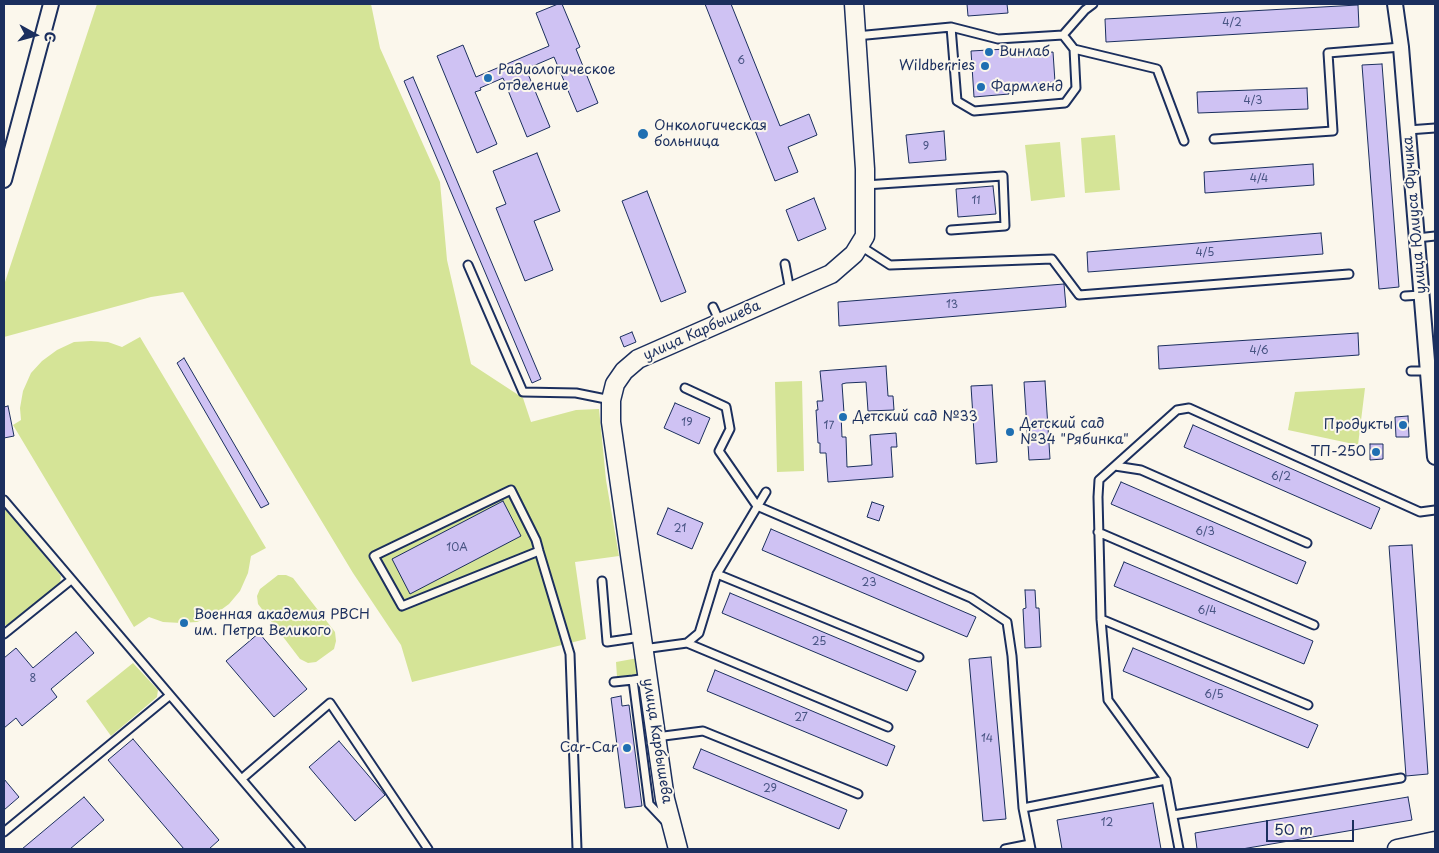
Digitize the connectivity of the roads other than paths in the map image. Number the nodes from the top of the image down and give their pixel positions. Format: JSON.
{"nodes":[{"id":1,"x":51,"y":4,"type":"edge"},
{"id":2,"x":854,"y":4,"type":"edge"},
{"id":3,"x":1093,"y":4,"type":"edge"},
{"id":4,"x":1395,"y":4,"type":"edge"},
{"id":5,"x":951,"y":27,"type":"junction"},
{"id":6,"x":1063,"y":35,"type":"junction"},
{"id":7,"x":856,"y":36,"type":"junction"},
{"id":8,"x":1400,"y":48,"type":"junction"},
{"id":9,"x":1074,"y":49,"type":"junction"},
{"id":10,"x":1435,"y":128,"type":"edge"},
{"id":11,"x":1408,"y":130,"type":"junction"},
{"id":12,"x":1214,"y":139,"type":"dead end"},
{"id":13,"x":1184,"y":141,"type":"dead end"},
{"id":14,"x":4,"y":180,"type":"edge"},
{"id":15,"x":865,"y":185,"type":"junction"},
{"id":16,"x":951,"y":230,"type":"dead end"},
{"id":17,"x":1435,"y":236,"type":"edge"},
{"id":18,"x":1417,"y":238,"type":"junction"},
{"id":19,"x":859,"y":245,"type":"junction"},
{"id":20,"x":785,"y":264,"type":"dead end"},
{"id":21,"x":468,"y":265,"type":"dead end"},
{"id":22,"x":1349,"y":274,"type":"dead end"},
{"id":23,"x":791,"y":291,"type":"junction"},
{"id":24,"x":1421,"y":295,"type":"junction"},
{"id":25,"x":1405,"y":296,"type":"dead end"},
{"id":26,"x":1411,"y":371,"type":"dead end"},
{"id":27,"x":1431,"y":374,"type":"edge"},
{"id":28,"x":685,"y":388,"type":"dead end"},
{"id":29,"x":611,"y":400,"type":"junction"},
{"id":30,"x":1435,"y":457,"type":"edge"},
{"id":31,"x":1115,"y":466,"type":"junction"},
{"id":32,"x":766,"y":492,"type":"dead end"},
{"id":33,"x":4,"y":500,"type":"edge"},
{"id":34,"x":758,"y":506,"type":"junction"},
{"id":35,"x":1435,"y":510,"type":"edge"},
{"id":36,"x":1098,"y":532,"type":"junction"},
{"id":37,"x":1307,"y":543,"type":"dead end"},
{"id":38,"x":539,"y":551,"type":"junction"},
{"id":39,"x":717,"y":574,"type":"junction"},
{"id":40,"x":71,"y":580,"type":"junction"},
{"id":41,"x":602,"y":581,"type":"dead end"},
{"id":42,"x":1101,"y":619,"type":"junction"},
{"id":43,"x":1314,"y":625,"type":"dead end"},
{"id":44,"x":4,"y":634,"type":"edge"},
{"id":45,"x":642,"y":643,"type":"junction"},
{"id":46,"x":687,"y":643,"type":"junction"},
{"id":47,"x":919,"y":657,"type":"dead end"},
{"id":48,"x":640,"y":679,"type":"junction"},
{"id":49,"x":614,"y":682,"type":"dead end"},
{"id":50,"x":169,"y":696,"type":"junction"},
{"id":51,"x":1308,"y":705,"type":"dead end"},
{"id":52,"x":888,"y":727,"type":"dead end"},
{"id":53,"x":656,"y":737,"type":"junction"},
{"id":54,"x":245,"y":776,"type":"dead end"},
{"id":55,"x":1401,"y":778,"type":"dead end"},
{"id":56,"x":1166,"y":780,"type":"junction"},
{"id":57,"x":858,"y":794,"type":"dead end"},
{"id":58,"x":1023,"y":808,"type":"junction"},
{"id":59,"x":1173,"y":815,"type":"junction"},
{"id":60,"x":672,"y":828,"type":"junction"},
{"id":61,"x":4,"y":832,"type":"edge"},
{"id":62,"x":1435,"y":842,"type":"edge"},
{"id":63,"x":1030,"y":847,"type":"edge"},
{"id":64,"x":301,"y":849,"type":"edge"},
{"id":65,"x":428,"y":849,"type":"edge"},
{"id":66,"x":577,"y":849,"type":"edge"},
{"id":67,"x":678,"y":849,"type":"edge"},
{"id":68,"x":1005,"y":849,"type":"edge"},
{"id":69,"x":1179,"y":849,"type":"edge"},
{"id":70,"x":1398,"y":849,"type":"edge"}],
"edges":[{"from":1,"to":14,"type":"street"},
{"from":2,"to":7,"type":"street","name":"улица Карбышева"},
{"from":3,"to":6,"type":"lane"},
{"from":4,"to":8,"type":"street","name":"улица Юлиуса Фучика"},
{"from":5,"to":6,"type":"lane"},
{"from":5,"to":7,"type":"lane"},
{"from":5,"to":9,"type":"lane"},
{"from":6,"to":9,"type":"lane"},
{"from":7,"to":15,"type":"street","name":"улица Карбышева"},
{"from":8,"to":11,"type":"street","name":"улица Юлиуса Фучика"},
{"from":8,"to":12,"type":"lane"},
{"from":9,"to":13,"type":"lane"},
{"from":10,"to":11,"type":"lane"},
{"from":11,"to":18,"type":"street","name":"улица Юлиуса Фучика"},
{"from":15,"to":16,"type":"lane"},
{"from":15,"to":19,"type":"street","name":"улица Карбышева"},
{"from":17,"to":18,"type":"lane"},
{"from":18,"to":24,"type":"street","name":"улица Юлиуса Фучика"},
{"from":19,"to":22,"type":"lane"},
{"from":19,"to":23,"type":"street","name":"улица Карбышева"},
{"from":20,"to":23,"type":"lane"},
{"from":21,"to":29,"type":"lane"},
{"from":23,"to":29,"type":"street","name":"улица Карбышева"},
{"from":24,"to":25,"type":"lane"},
{"from":24,"to":27,"type":"street","name":"улица Юлиуса Фучика"},
{"from":26,"to":27,"type":"lane"},
{"from":27,"to":30,"type":"street","name":"улица Юлиуса Фучика"},
{"from":28,"to":34,"type":"lane"},
{"from":29,"to":45,"type":"street","name":"улица Карбышева"},
{"from":31,"to":35,"type":"lane"},
{"from":31,"to":36,"type":"lane"},
{"from":31,"to":37,"type":"lane"},
{"from":32,"to":34,"type":"lane"},
{"from":33,"to":40,"type":"lane"},
{"from":34,"to":39,"type":"lane"},
{"from":34,"to":58,"type":"lane"},
{"from":36,"to":42,"type":"lane"},
{"from":36,"to":43,"type":"lane"},
{"from":38,"to":38,"type":"lane"},
{"from":38,"to":66,"type":"lane"},
{"from":39,"to":46,"type":"lane"},
{"from":39,"to":47,"type":"lane"},
{"from":40,"to":44,"type":"lane"},
{"from":40,"to":50,"type":"lane"},
{"from":41,"to":45,"type":"lane"},
{"from":42,"to":51,"type":"lane"},
{"from":42,"to":56,"type":"lane"},
{"from":45,"to":46,"type":"lane"},
{"from":45,"to":48,"type":"street","name":"улица Карбышева"},
{"from":46,"to":52,"type":"lane"},
{"from":48,"to":49,"type":"lane"},
{"from":48,"to":53,"type":"street","name":"улица Карбышева"},
{"from":48,"to":60,"type":"lane"},
{"from":50,"to":61,"type":"lane"},
{"from":50,"to":64,"type":"lane"},
{"from":53,"to":57,"type":"lane"},
{"from":53,"to":60,"type":"street","name":"улица Карбышева"},
{"from":54,"to":65,"type":"lane"},
{"from":55,"to":59,"type":"lane"},
{"from":56,"to":58,"type":"lane"},
{"from":56,"to":59,"type":"lane"},
{"from":58,"to":63,"type":"lane"},
{"from":59,"to":69,"type":"lane"},
{"from":60,"to":67,"type":"street","name":"улица Карбышева"},
{"from":62,"to":70,"type":"street"},
{"from":63,"to":68,"type":"lane"}]}
